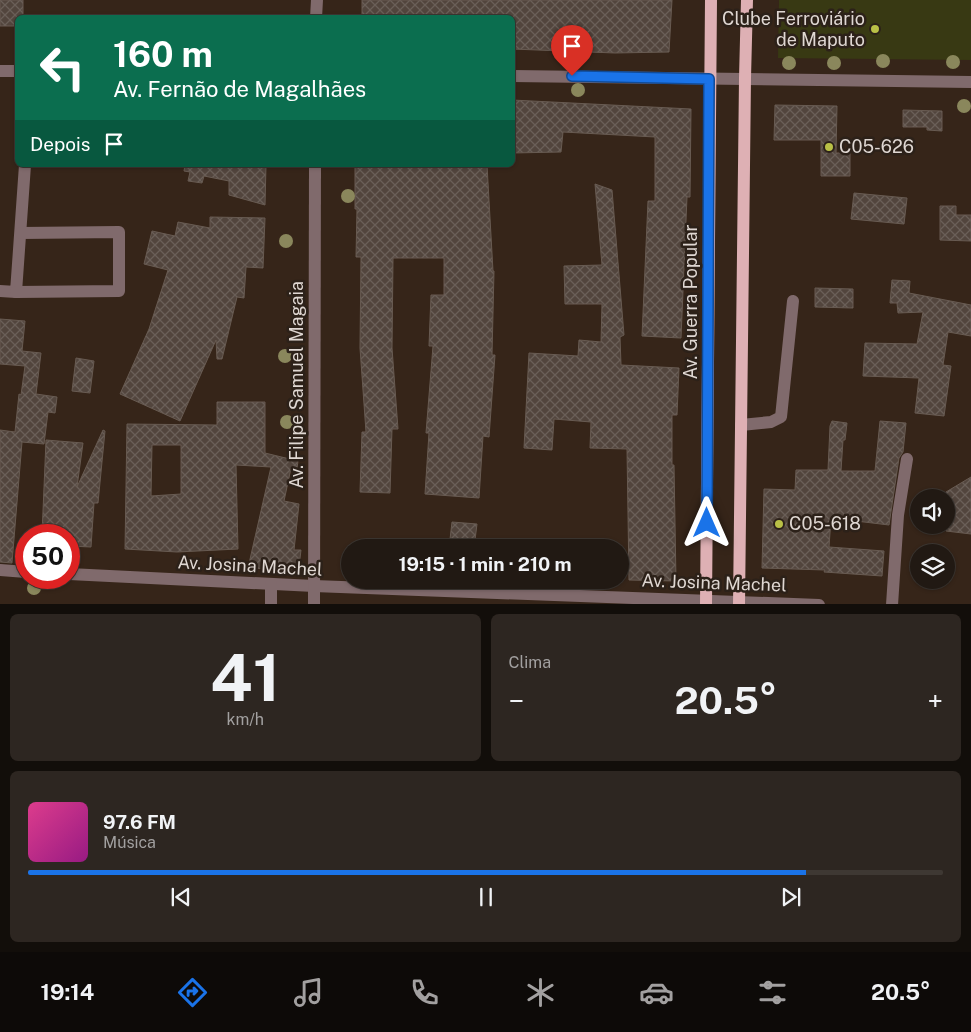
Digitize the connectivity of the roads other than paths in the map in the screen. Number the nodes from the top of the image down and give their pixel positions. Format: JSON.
{"nodes":[{"id":1,"x":317,"y":0,"type":"edge"},
{"id":2,"x":711,"y":0,"type":"edge"},
{"id":3,"x":748,"y":0,"type":"edge"},
{"id":4,"x":316,"y":15,"type":"edge"},
{"id":5,"x":0,"y":71,"type":"edge"},
{"id":6,"x":15,"y":71,"type":"edge"},
{"id":7,"x":515,"y":76,"type":"edge"},
{"id":8,"x":745,"y":78,"type":"junction"},
{"id":9,"x":709,"y":79,"type":"junction"},
{"id":10,"x":971,"y":82,"type":"edge"},
{"id":11,"x":25,"y":167,"type":"edge"},
{"id":12,"x":314,"y":167,"type":"edge"},
{"id":13,"x":21,"y":233,"type":"junction"},
{"id":14,"x":0,"y":291,"type":"edge"},
{"id":15,"x":16,"y":292,"type":"junction"},
{"id":16,"x":793,"y":301,"type":"dead end"},
{"id":17,"x":741,"y":425,"type":"junction"},
{"id":18,"x":907,"y":459,"type":"dead end"},
{"id":19,"x":0,"y":570,"type":"edge"},
{"id":20,"x":15,"y":571,"type":"edge"},
{"id":21,"x":80,"y":575,"type":"edge"},
{"id":22,"x":271,"y":584,"type":"junction"},
{"id":23,"x":314,"y":586,"type":"junction"},
{"id":24,"x":706,"y":603,"type":"edge"},
{"id":25,"x":271,"y":604,"type":"edge"},
{"id":26,"x":314,"y":604,"type":"edge"},
{"id":27,"x":739,"y":604,"type":"edge"},
{"id":28,"x":819,"y":604,"type":"edge"},
{"id":29,"x":892,"y":604,"type":"edge"}],
"edges":[{"from":1,"to":4,"type":"street"},
{"from":2,"to":9,"type":"main road","name":"Av. Guerra Popular"},
{"from":3,"to":8,"type":"main road"},
{"from":5,"to":6,"type":"street"},
{"from":7,"to":9,"type":"street"},
{"from":8,"to":9,"type":"street"},
{"from":8,"to":10,"type":"street"},
{"from":8,"to":17,"type":"main road"},
{"from":9,"to":24,"type":"main road","name":"Av. Guerra Popular"},
{"from":11,"to":13,"type":"street"},
{"from":12,"to":23,"type":"street","name":"Av. Filipe Samuel Magaia"},
{"from":13,"to":15,"type":"street"},
{"from":13,"to":15,"type":"street"},
{"from":14,"to":15,"type":"street"},
{"from":16,"to":17,"type":"street"},
{"from":17,"to":27,"type":"main road"},
{"from":18,"to":29,"type":"street"},
{"from":19,"to":20,"type":"street"},
{"from":21,"to":22,"type":"street","name":"Av. Josina Machel"},
{"from":22,"to":23,"type":"street","name":"Av. Josina Machel"},
{"from":22,"to":25,"type":"street"},
{"from":23,"to":24,"type":"street","name":"Av. Josina Machel"},
{"from":23,"to":26,"type":"street","name":"Av. Filipe Samuel Magaia"},
{"from":24,"to":27,"type":"street","name":"Av. Josina Machel"},
{"from":27,"to":28,"type":"street","name":"Av. Josina Machel"}]}
